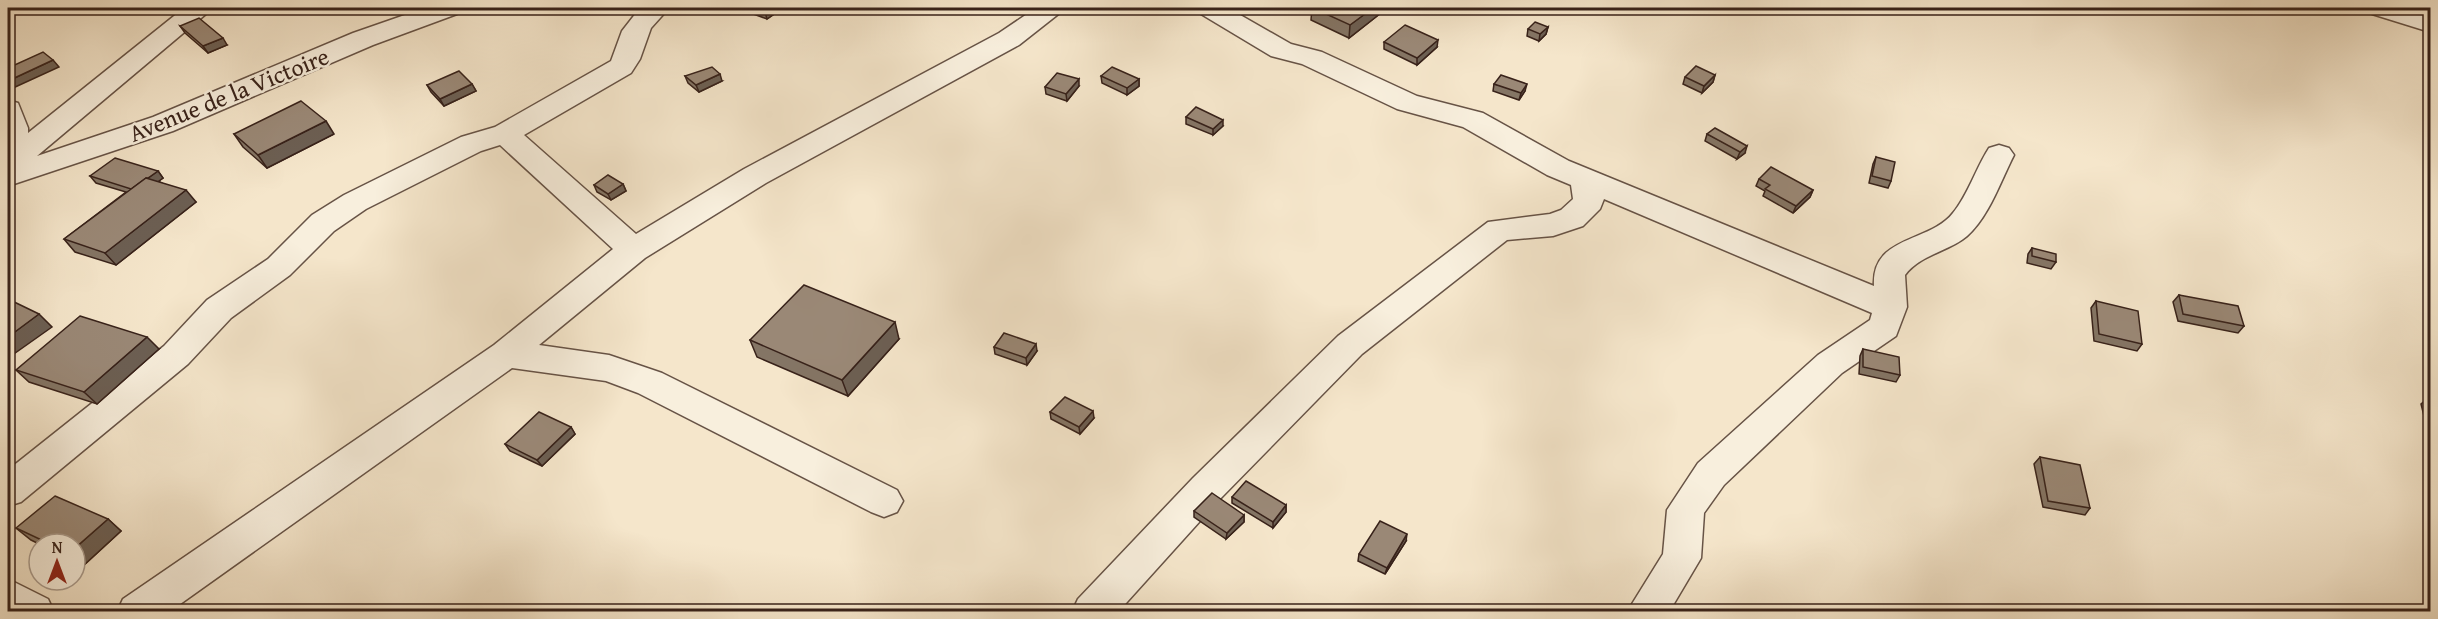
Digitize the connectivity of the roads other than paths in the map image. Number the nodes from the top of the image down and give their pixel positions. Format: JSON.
{"nodes":[{"id":1,"x":200,"y":8,"type":"edge"},
{"id":2,"x":448,"y":8,"type":"edge"},
{"id":3,"x":656,"y":8,"type":"edge"},
{"id":4,"x":1053,"y":8,"type":"edge"},
{"id":5,"x":1210,"y":8,"type":"edge"},
{"id":6,"x":2381,"y":8,"type":"edge"},
{"id":7,"x":2430,"y":24,"type":"edge"},
{"id":8,"x":8,"y":109,"type":"edge"},
{"id":9,"x":505,"y":134,"type":"junction"},
{"id":10,"x":1999,"y":155,"type":"dead end"},
{"id":11,"x":8,"y":164,"type":"edge"},
{"id":12,"x":8,"y":176,"type":"edge"},
{"id":13,"x":1585,"y":180,"type":"junction"},
{"id":14,"x":634,"y":250,"type":"junction"},
{"id":15,"x":1891,"y":307,"type":"junction"},
{"id":16,"x":506,"y":354,"type":"junction"},
{"id":17,"x":8,"y":491,"type":"edge"},
{"id":18,"x":884,"y":501,"type":"dead end"},
{"id":19,"x":8,"y":597,"type":"edge"},
{"id":20,"x":34,"y":612,"type":"edge"},
{"id":21,"x":137,"y":612,"type":"edge"},
{"id":22,"x":1092,"y":612,"type":"edge"},
{"id":23,"x":1647,"y":612,"type":"edge"}],
"edges":[{"from":1,"to":11,"type":"street"},
{"from":2,"to":12,"type":"street","name":"Avenue de la Victoire"},
{"from":3,"to":9,"type":"street"},
{"from":4,"to":14,"type":"street"},
{"from":5,"to":13,"type":"street"},
{"from":6,"to":7,"type":"street"},
{"from":8,"to":11,"type":"street"},
{"from":9,"to":14,"type":"street"},
{"from":9,"to":17,"type":"street"},
{"from":10,"to":15,"type":"street"},
{"from":13,"to":15,"type":"street"},
{"from":13,"to":22,"type":"street"},
{"from":14,"to":16,"type":"street"},
{"from":15,"to":23,"type":"street"},
{"from":16,"to":18,"type":"street"},
{"from":16,"to":21,"type":"street"},
{"from":19,"to":20,"type":"street"}]}
